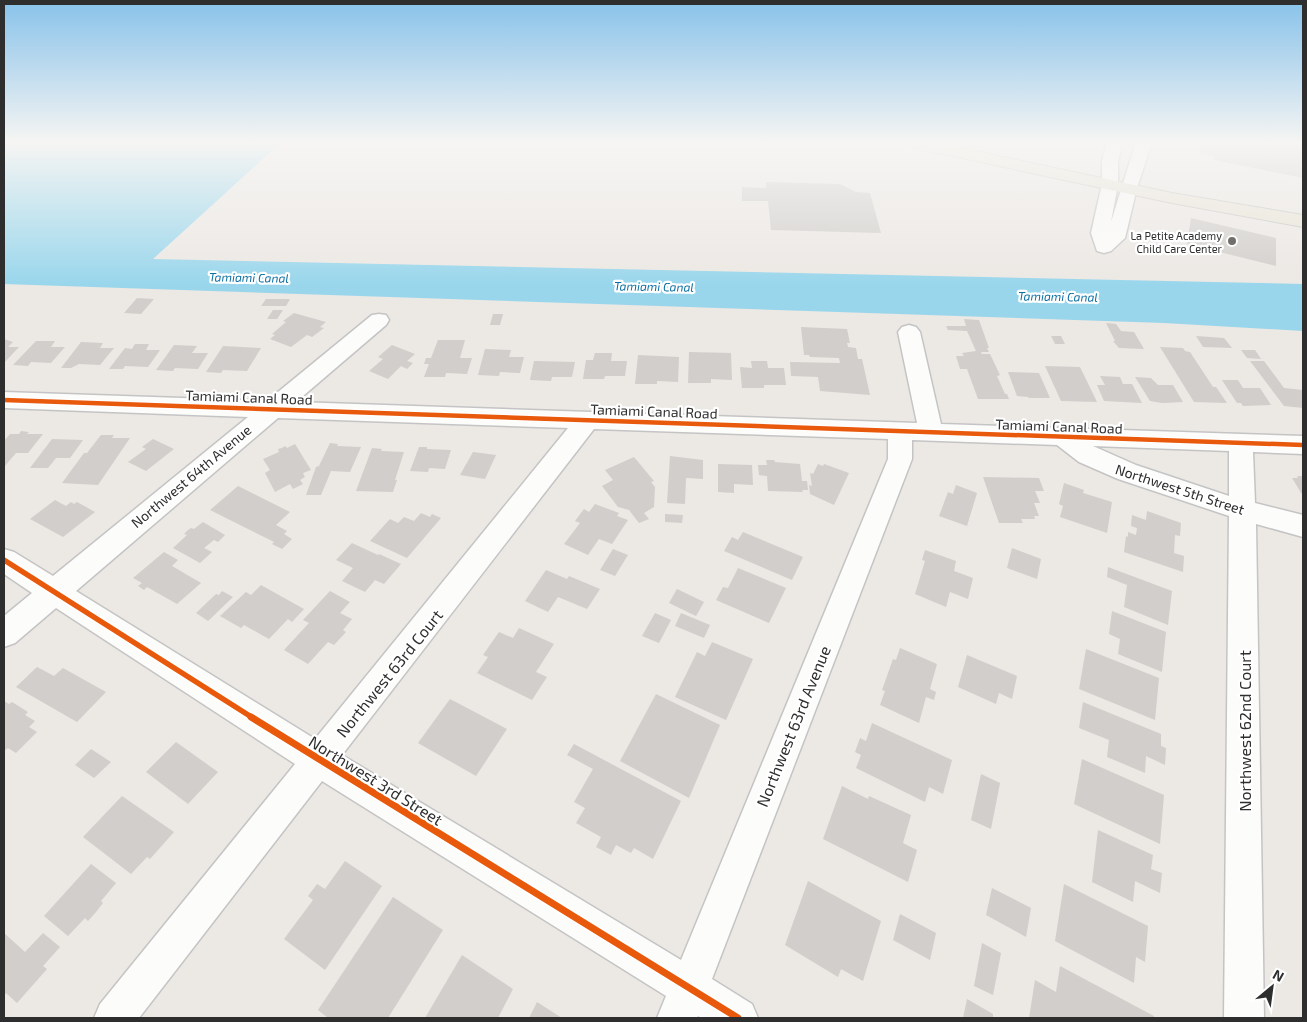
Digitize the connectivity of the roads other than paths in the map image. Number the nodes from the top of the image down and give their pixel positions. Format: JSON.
{"nodes":[{"id":1,"x":1107,"y":190,"type":"edge"},
{"id":2,"x":1134,"y":190,"type":"edge"},
{"id":3,"x":1180,"y":190,"type":"edge"},
{"id":4,"x":1219,"y":190,"type":"edge"},
{"id":5,"x":1303,"y":208,"type":"edge"},
{"id":6,"x":1303,"y":221,"type":"edge"},
{"id":7,"x":379,"y":320,"type":"dead end"},
{"id":8,"x":909,"y":332,"type":"dead end"},
{"id":9,"x":4,"y":400,"type":"edge"},
{"id":10,"x":273,"y":409,"type":"junction"},
{"id":11,"x":588,"y":420,"type":"junction"},
{"id":12,"x":900,"y":432,"type":"junction"},
{"id":13,"x":931,"y":433,"type":"junction"},
{"id":14,"x":1064,"y":438,"type":"junction"},
{"id":15,"x":1241,"y":444,"type":"junction"},
{"id":16,"x":1303,"y":445,"type":"edge"},
{"id":17,"x":1243,"y":509,"type":"junction"},
{"id":18,"x":1303,"y":526,"type":"edge"},
{"id":19,"x":4,"y":560,"type":"edge"},
{"id":20,"x":54,"y":591,"type":"junction"},
{"id":21,"x":4,"y":634,"type":"edge"},
{"id":22,"x":319,"y":760,"type":"junction"},
{"id":23,"x":683,"y":1003,"type":"edge"},
{"id":24,"x":114,"y":1018,"type":"edge"},
{"id":25,"x":738,"y":1018,"type":"edge"},
{"id":26,"x":1244,"y":1018,"type":"edge"}],
"edges":[{"from":1,"to":2,"type":"street"},
{"from":3,"to":6,"type":"main road"},
{"from":4,"to":5,"type":"main road"},
{"from":7,"to":10,"type":"street","name":"Northwest 64th Avenue"},
{"from":8,"to":13,"type":"street"},
{"from":9,"to":10,"type":"street","name":"Tamiami Canal Road"},
{"from":10,"to":11,"type":"street","name":"Tamiami Canal Road"},
{"from":10,"to":20,"type":"street","name":"Northwest 64th Avenue"},
{"from":11,"to":12,"type":"street","name":"Tamiami Canal Road"},
{"from":11,"to":22,"type":"street","name":"Northwest 63rd Court"},
{"from":12,"to":13,"type":"street","name":"Tamiami Canal Road"},
{"from":12,"to":23,"type":"street","name":"Northwest 63rd Avenue"},
{"from":13,"to":14,"type":"street","name":"Tamiami Canal Road"},
{"from":14,"to":15,"type":"street","name":"Tamiami Canal Road"},
{"from":14,"to":17,"type":"street","name":"Northwest 5th Street"},
{"from":15,"to":16,"type":"street","name":"Tamiami Canal Road"},
{"from":15,"to":17,"type":"street","name":"Northwest 62nd Court"},
{"from":17,"to":18,"type":"street","name":"Northwest 5th Street"},
{"from":17,"to":26,"type":"street","name":"Northwest 62nd Court"},
{"from":19,"to":20,"type":"street","name":"Northwest 3rd Street"},
{"from":20,"to":21,"type":"street","name":"Northwest 64th Avenue"},
{"from":20,"to":22,"type":"street","name":"Northwest 3rd Street"},
{"from":22,"to":23,"type":"street","name":"Northwest 3rd Street"},
{"from":22,"to":24,"type":"street","name":"Northwest 63rd Court"},
{"from":23,"to":25,"type":"street","name":"Northwest 3rd Street"}]}
